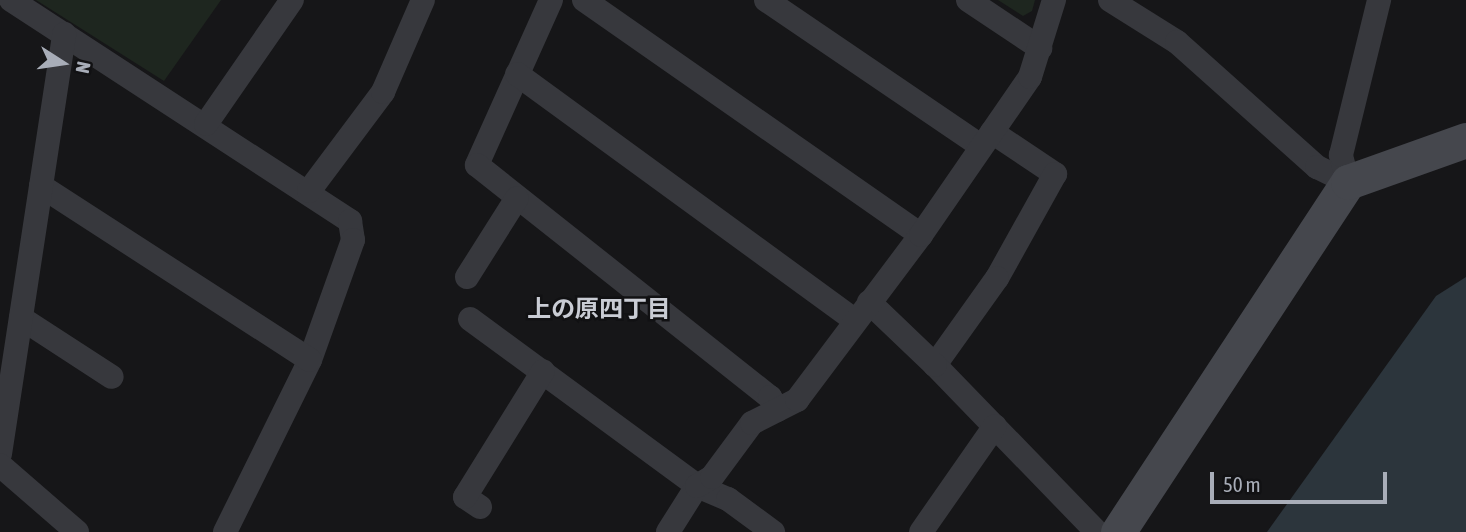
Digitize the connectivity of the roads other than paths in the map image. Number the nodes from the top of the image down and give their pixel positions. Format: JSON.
{"nodes":[{"id":1,"x":10,"y":0,"type":"edge"},
{"id":2,"x":292,"y":0,"type":"edge"},
{"id":3,"x":423,"y":0,"type":"edge"},
{"id":4,"x":551,"y":0,"type":"edge"},
{"id":5,"x":584,"y":0,"type":"edge"},
{"id":6,"x":766,"y":0,"type":"edge"},
{"id":7,"x":968,"y":0,"type":"edge"},
{"id":8,"x":1054,"y":0,"type":"edge"},
{"id":9,"x":1110,"y":0,"type":"edge"},
{"id":10,"x":1380,"y":0,"type":"edge"},
{"id":11,"x":64,"y":34,"type":"junction"},
{"id":12,"x":1040,"y":48,"type":"junction"},
{"id":13,"x":517,"y":74,"type":"junction"},
{"id":14,"x":206,"y":124,"type":"junction"},
{"id":15,"x":987,"y":139,"type":"junction"},
{"id":16,"x":1466,"y":140,"type":"edge"},
{"id":17,"x":1348,"y":182,"type":"junction"},
{"id":18,"x":41,"y":186,"type":"junction"},
{"id":19,"x":309,"y":191,"type":"junction"},
{"id":20,"x":517,"y":198,"type":"junction"},
{"id":21,"x":921,"y":235,"type":"junction"},
{"id":22,"x":467,"y":277,"type":"dead end"},
{"id":23,"x":863,"y":312,"type":"junction"},
{"id":24,"x":21,"y":318,"type":"junction"},
{"id":25,"x":470,"y":319,"type":"dead end"},
{"id":26,"x":310,"y":360,"type":"junction"},
{"id":27,"x":935,"y":365,"type":"junction"},
{"id":28,"x":543,"y":372,"type":"junction"},
{"id":29,"x":112,"y":377,"type":"dead end"},
{"id":30,"x":777,"y":410,"type":"junction"},
{"id":31,"x":995,"y":426,"type":"junction"},
{"id":32,"x":0,"y":454,"type":"edge"},
{"id":33,"x":0,"y":465,"type":"edge"},
{"id":34,"x":696,"y":486,"type":"junction"},
{"id":35,"x":466,"y":497,"type":"dead end"},
{"id":36,"x":77,"y":532,"type":"edge"},
{"id":37,"x":225,"y":532,"type":"edge"},
{"id":38,"x":668,"y":532,"type":"edge"},
{"id":39,"x":773,"y":532,"type":"edge"},
{"id":40,"x":921,"y":532,"type":"edge"},
{"id":41,"x":1097,"y":532,"type":"edge"},
{"id":42,"x":1118,"y":532,"type":"edge"}],
"edges":[{"from":1,"to":11,"type":"street"},
{"from":2,"to":14,"type":"street"},
{"from":3,"to":19,"type":"street"},
{"from":4,"to":13,"type":"street"},
{"from":5,"to":21,"type":"street"},
{"from":6,"to":15,"type":"street"},
{"from":7,"to":12,"type":"street"},
{"from":8,"to":12,"type":"street"},
{"from":9,"to":17,"type":"street"},
{"from":10,"to":17,"type":"street"},
{"from":11,"to":14,"type":"street"},
{"from":11,"to":18,"type":"street"},
{"from":12,"to":15,"type":"street"},
{"from":13,"to":20,"type":"street"},
{"from":13,"to":23,"type":"street"},
{"from":14,"to":19,"type":"street"},
{"from":15,"to":21,"type":"street"},
{"from":15,"to":27,"type":"street"},
{"from":16,"to":17,"type":"street"},
{"from":17,"to":42,"type":"street"},
{"from":18,"to":24,"type":"street"},
{"from":18,"to":26,"type":"street"},
{"from":19,"to":26,"type":"street"},
{"from":20,"to":22,"type":"street"},
{"from":20,"to":30,"type":"street"},
{"from":21,"to":23,"type":"street"},
{"from":23,"to":27,"type":"street"},
{"from":23,"to":30,"type":"street"},
{"from":24,"to":29,"type":"street"},
{"from":24,"to":32,"type":"street"},
{"from":25,"to":28,"type":"street"},
{"from":26,"to":37,"type":"street"},
{"from":27,"to":31,"type":"street"},
{"from":28,"to":34,"type":"street"},
{"from":28,"to":35,"type":"street"},
{"from":30,"to":34,"type":"street"},
{"from":31,"to":40,"type":"street"},
{"from":31,"to":41,"type":"street"},
{"from":33,"to":36,"type":"street"},
{"from":34,"to":38,"type":"street"},
{"from":34,"to":39,"type":"street"}]}
